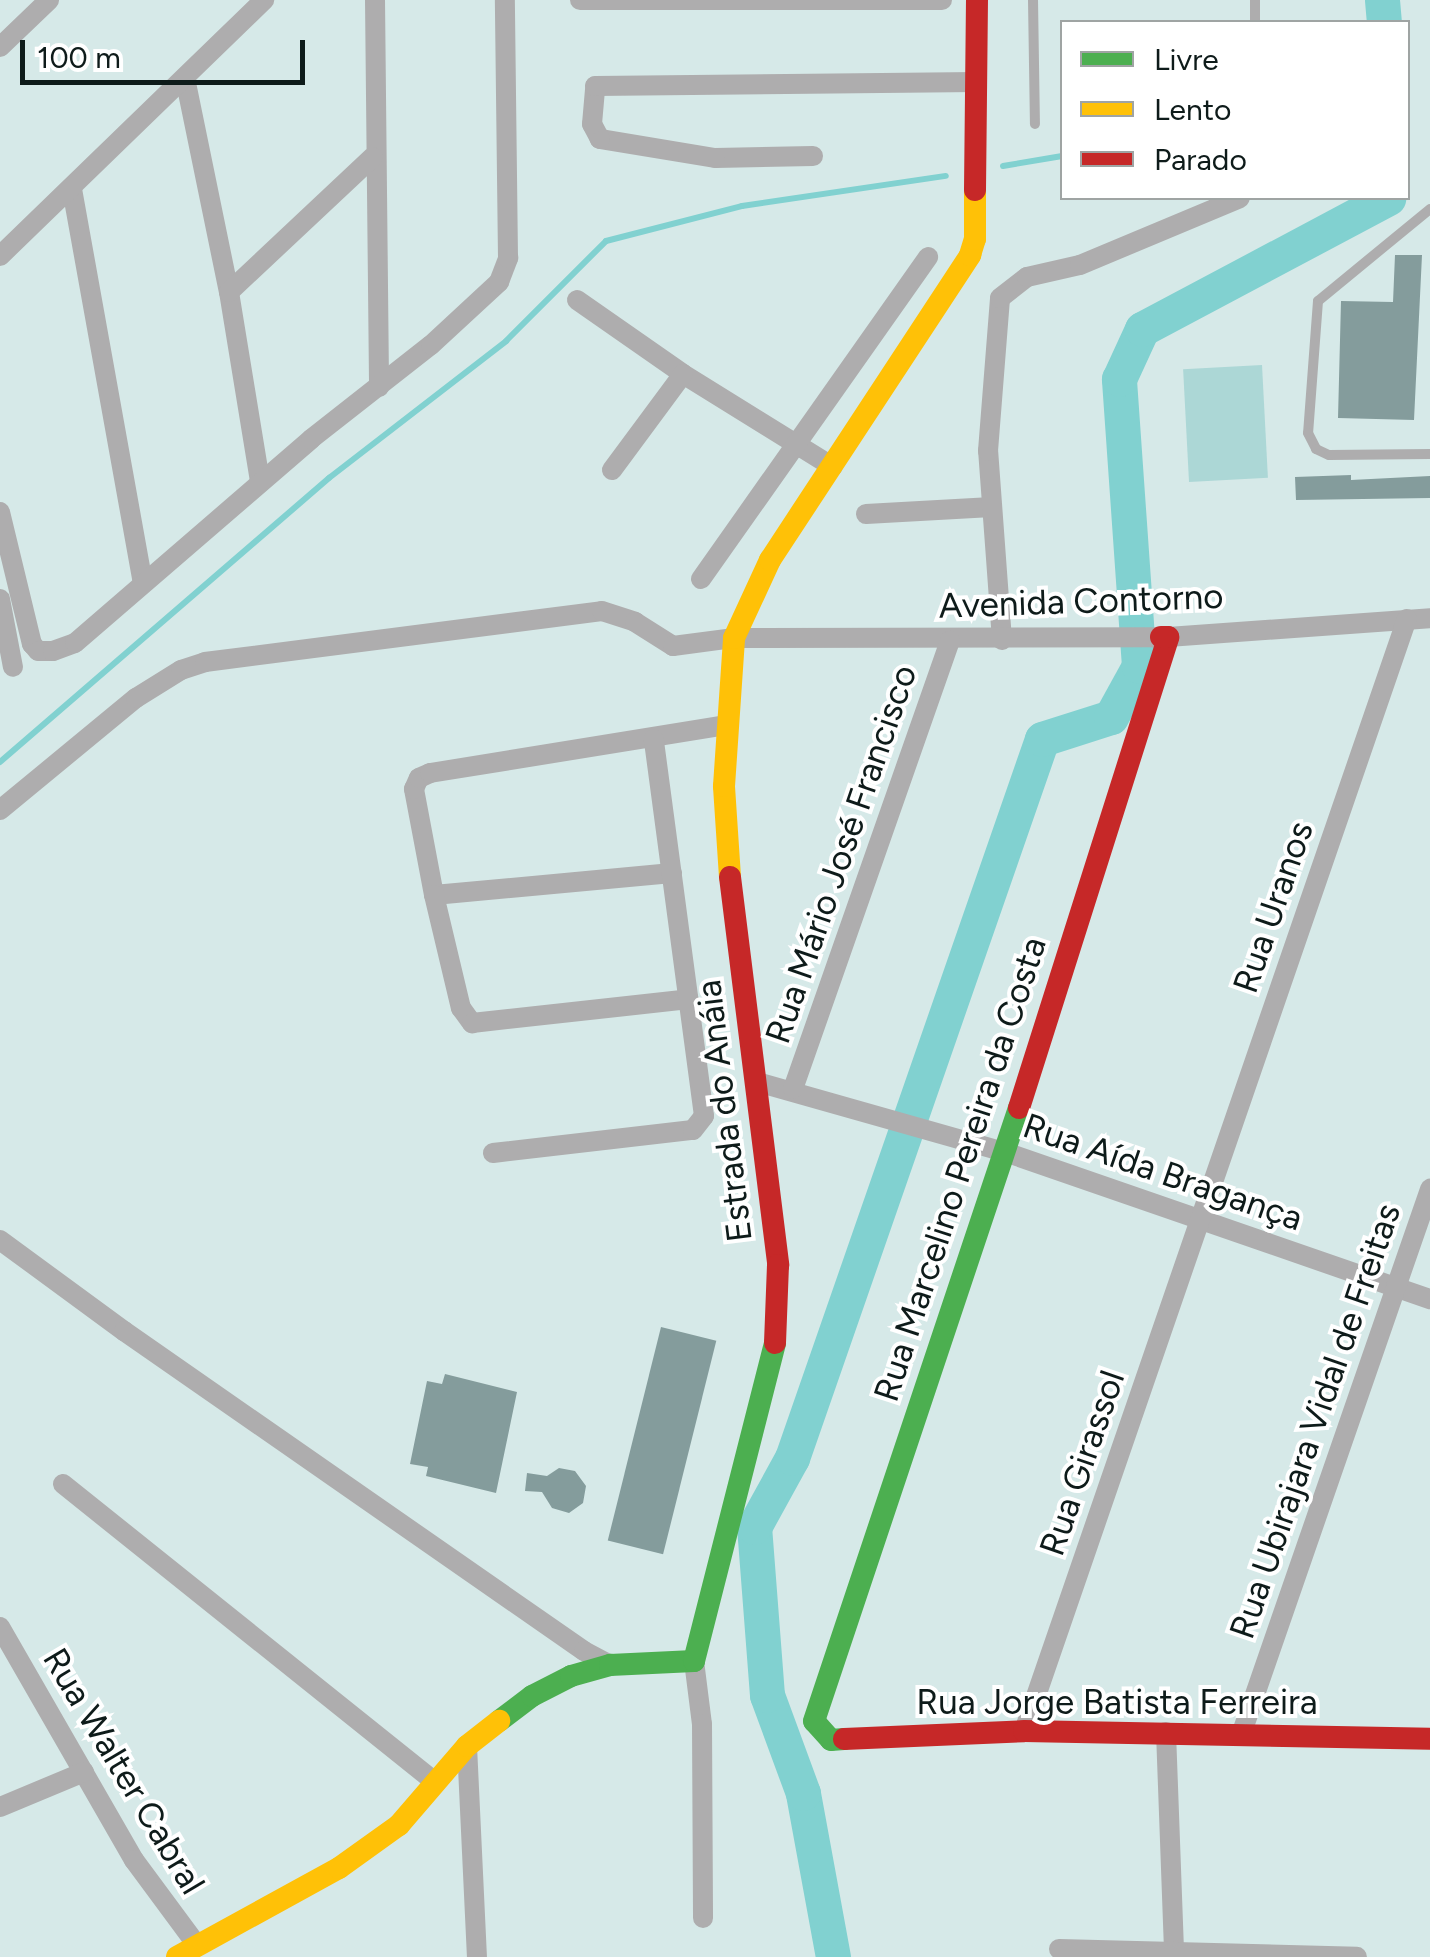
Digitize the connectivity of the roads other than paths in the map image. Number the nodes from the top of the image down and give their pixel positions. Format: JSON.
{"nodes":[{"id":1,"x":48,"y":0,"type":"edge"},
{"id":2,"x":264,"y":0,"type":"edge"},
{"id":3,"x":375,"y":0,"type":"edge"},
{"id":4,"x":504,"y":0,"type":"edge"},
{"id":5,"x":580,"y":0,"type":"edge"},
{"id":6,"x":942,"y":0,"type":"edge"},
{"id":7,"x":976,"y":0,"type":"edge"},
{"id":8,"x":1033,"y":0,"type":"edge"},
{"id":9,"x":745,"y":1,"type":"edge"},
{"id":10,"x":0,"y":47,"type":"edge"},
{"id":11,"x":185,"y":78,"type":"junction"},
{"id":12,"x":976,"y":82,"type":"junction"},
{"id":13,"x":1035,"y":124,"type":"dead end"},
{"id":14,"x":813,"y":156,"type":"dead end"},
{"id":15,"x":373,"y":157,"type":"junction"},
{"id":16,"x":72,"y":189,"type":"junction"},
{"id":17,"x":1235,"y":200,"type":"edge"},
{"id":18,"x":1430,"y":210,"type":"edge"},
{"id":19,"x":0,"y":256,"type":"edge"},
{"id":20,"x":928,"y":256,"type":"dead end"},
{"id":21,"x":228,"y":292,"type":"junction"},
{"id":22,"x":577,"y":300,"type":"dead end"},
{"id":23,"x":683,"y":374,"type":"junction"},
{"id":24,"x":379,"y":387,"type":"junction"},
{"id":25,"x":796,"y":445,"type":"junction"},
{"id":26,"x":1430,"y":454,"type":"edge"},
{"id":27,"x":833,"y":466,"type":"junction"},
{"id":28,"x":612,"y":470,"type":"dead end"},
{"id":29,"x":260,"y":482,"type":"junction"},
{"id":30,"x":992,"y":507,"type":"junction"},
{"id":31,"x":0,"y":512,"type":"edge"},
{"id":32,"x":866,"y":514,"type":"dead end"},
{"id":33,"x":701,"y":579,"type":"dead end"},
{"id":34,"x":142,"y":583,"type":"junction"},
{"id":35,"x":0,"y":600,"type":"edge"},
{"id":36,"x":1430,"y":618,"type":"edge"},
{"id":37,"x":1407,"y":619,"type":"junction"},
{"id":38,"x":1164,"y":637,"type":"junction"},
{"id":39,"x":734,"y":638,"type":"junction"},
{"id":40,"x":950,"y":640,"type":"junction"},
{"id":41,"x":1002,"y":640,"type":"junction"},
{"id":42,"x":13,"y":668,"type":"dead end"},
{"id":43,"x":727,"y":725,"type":"junction"},
{"id":44,"x":654,"y":740,"type":"junction"},
{"id":45,"x":0,"y":810,"type":"edge"},
{"id":46,"x":672,"y":873,"type":"junction"},
{"id":47,"x":434,"y":896,"type":"junction"},
{"id":48,"x":688,"y":999,"type":"junction"},
{"id":49,"x":757,"y":1082,"type":"junction"},
{"id":50,"x":792,"y":1089,"type":"junction"},
{"id":51,"x":1005,"y":1152,"type":"junction"},
{"id":52,"x":493,"y":1153,"type":"dead end"},
{"id":53,"x":1430,"y":1189,"type":"edge"},
{"id":54,"x":1201,"y":1217,"type":"junction"},
{"id":55,"x":0,"y":1240,"type":"edge"},
{"id":56,"x":1396,"y":1288,"type":"junction"},
{"id":57,"x":1430,"y":1300,"type":"edge"},
{"id":58,"x":63,"y":1484,"type":"dead end"},
{"id":59,"x":0,"y":1627,"type":"edge"},
{"id":60,"x":694,"y":1662,"type":"junction"},
{"id":61,"x":610,"y":1664,"type":"junction"},
{"id":62,"x":814,"y":1721,"type":"joint"},
{"id":63,"x":1024,"y":1731,"type":"junction"},
{"id":64,"x":1166,"y":1732,"type":"junction"},
{"id":65,"x":1242,"y":1732,"type":"junction"},
{"id":66,"x":1430,"y":1738,"type":"edge"},
{"id":67,"x":467,"y":1746,"type":"junction"},
{"id":68,"x":84,"y":1772,"type":"junction"},
{"id":69,"x":436,"y":1783,"type":"junction"},
{"id":70,"x":0,"y":1807,"type":"edge"},
{"id":71,"x":703,"y":1918,"type":"dead end"},
{"id":72,"x":1059,"y":1949,"type":"dead end"},
{"id":73,"x":187,"y":1951,"type":"edge"},
{"id":74,"x":1174,"y":1952,"type":"junction"},
{"id":75,"x":477,"y":1957,"type":"edge"},
{"id":76,"x":1357,"y":1957,"type":"edge"}],
"edges":[{"from":1,"to":10,"type":"street"},
{"from":2,"to":11,"type":"street"},
{"from":3,"to":15,"type":"street"},
{"from":4,"to":24,"type":"street"},
{"from":5,"to":9,"type":"street"},
{"from":6,"to":9,"type":"street"},
{"from":7,"to":12,"type":"street","name":"Estrada do Anáia"},
{"from":8,"to":13,"type":"lane"},
{"from":11,"to":16,"type":"street"},
{"from":11,"to":21,"type":"street"},
{"from":12,"to":14,"type":"street"},
{"from":12,"to":27,"type":"street","name":"Estrada do Anáia"},
{"from":15,"to":21,"type":"street"},
{"from":15,"to":24,"type":"street"},
{"from":16,"to":19,"type":"street"},
{"from":16,"to":34,"type":"street"},
{"from":17,"to":30,"type":"street"},
{"from":18,"to":26,"type":"lane"},
{"from":20,"to":25,"type":"street"},
{"from":21,"to":29,"type":"street"},
{"from":22,"to":23,"type":"street"},
{"from":23,"to":25,"type":"street"},
{"from":23,"to":28,"type":"street"},
{"from":24,"to":29,"type":"street"},
{"from":25,"to":27,"type":"street"},
{"from":25,"to":33,"type":"street"},
{"from":27,"to":39,"type":"street","name":"Estrada do Anáia"},
{"from":29,"to":34,"type":"street"},
{"from":30,"to":32,"type":"street"},
{"from":30,"to":41,"type":"street"},
{"from":31,"to":34,"type":"street"},
{"from":35,"to":42,"type":"street"},
{"from":36,"to":37,"type":"street","name":"Avenida Contorno"},
{"from":37,"to":38,"type":"street","name":"Avenida Contorno"},
{"from":37,"to":54,"type":"street","name":"Rua Uranos"},
{"from":38,"to":41,"type":"street","name":"Avenida Contorno"},
{"from":38,"to":51,"type":"street","name":"Rua Marcelino Pereira da Costa"},
{"from":39,"to":40,"type":"street","name":"Avenida Contorno"},
{"from":39,"to":43,"type":"street","name":"Estrada do Anáia"},
{"from":39,"to":45,"type":"street","name":"Avenida Contorno"},
{"from":40,"to":41,"type":"street","name":"Avenida Contorno"},
{"from":40,"to":50,"type":"street","name":"Rua Mário José Francisco"},
{"from":43,"to":44,"type":"street"},
{"from":43,"to":49,"type":"street","name":"Estrada do Anáia"},
{"from":44,"to":46,"type":"street"},
{"from":44,"to":47,"type":"street"},
{"from":46,"to":47,"type":"street"},
{"from":46,"to":48,"type":"street"},
{"from":47,"to":48,"type":"street"},
{"from":48,"to":52,"type":"street"},
{"from":49,"to":50,"type":"street","name":"Rua Aída Bragança"},
{"from":49,"to":60,"type":"street","name":"Estrada do Anáia"},
{"from":50,"to":51,"type":"street","name":"Rua Aída Bragança"},
{"from":51,"to":54,"type":"street","name":"Rua Aída Bragança"},
{"from":51,"to":62,"type":"street","name":"Rua Marcelino Pereira da Costa"},
{"from":53,"to":56,"type":"street","name":"Rua Ubirajara Vidal de Freitas"},
{"from":54,"to":56,"type":"street","name":"Rua Aída Bragança"},
{"from":54,"to":63,"type":"street","name":"Rua Girassol"},
{"from":55,"to":61,"type":"street"},
{"from":56,"to":57,"type":"street","name":"Rua Aída Bragança"},
{"from":56,"to":65,"type":"street","name":"Rua Ubirajara Vidal de Freitas"},
{"from":58,"to":69,"type":"street"},
{"from":59,"to":68,"type":"street","name":"Rua Walter Cabral"},
{"from":60,"to":61,"type":"street"},
{"from":60,"to":71,"type":"street"},
{"from":61,"to":67,"type":"street"},
{"from":62,"to":63,"type":"street","name":"Rua Jorge Batista Ferreira"},
{"from":63,"to":64,"type":"street","name":"Rua Jorge Batista Ferreira"},
{"from":64,"to":65,"type":"street","name":"Rua Jorge Batista Ferreira"},
{"from":64,"to":74,"type":"street"},
{"from":65,"to":66,"type":"street","name":"Rua Jorge Batista Ferreira"},
{"from":67,"to":69,"type":"street"},
{"from":67,"to":75,"type":"street"},
{"from":68,"to":70,"type":"street"},
{"from":68,"to":73,"type":"street","name":"Rua Walter Cabral"},
{"from":69,"to":73,"type":"street"},
{"from":72,"to":74,"type":"street"},
{"from":74,"to":76,"type":"street"}]}
